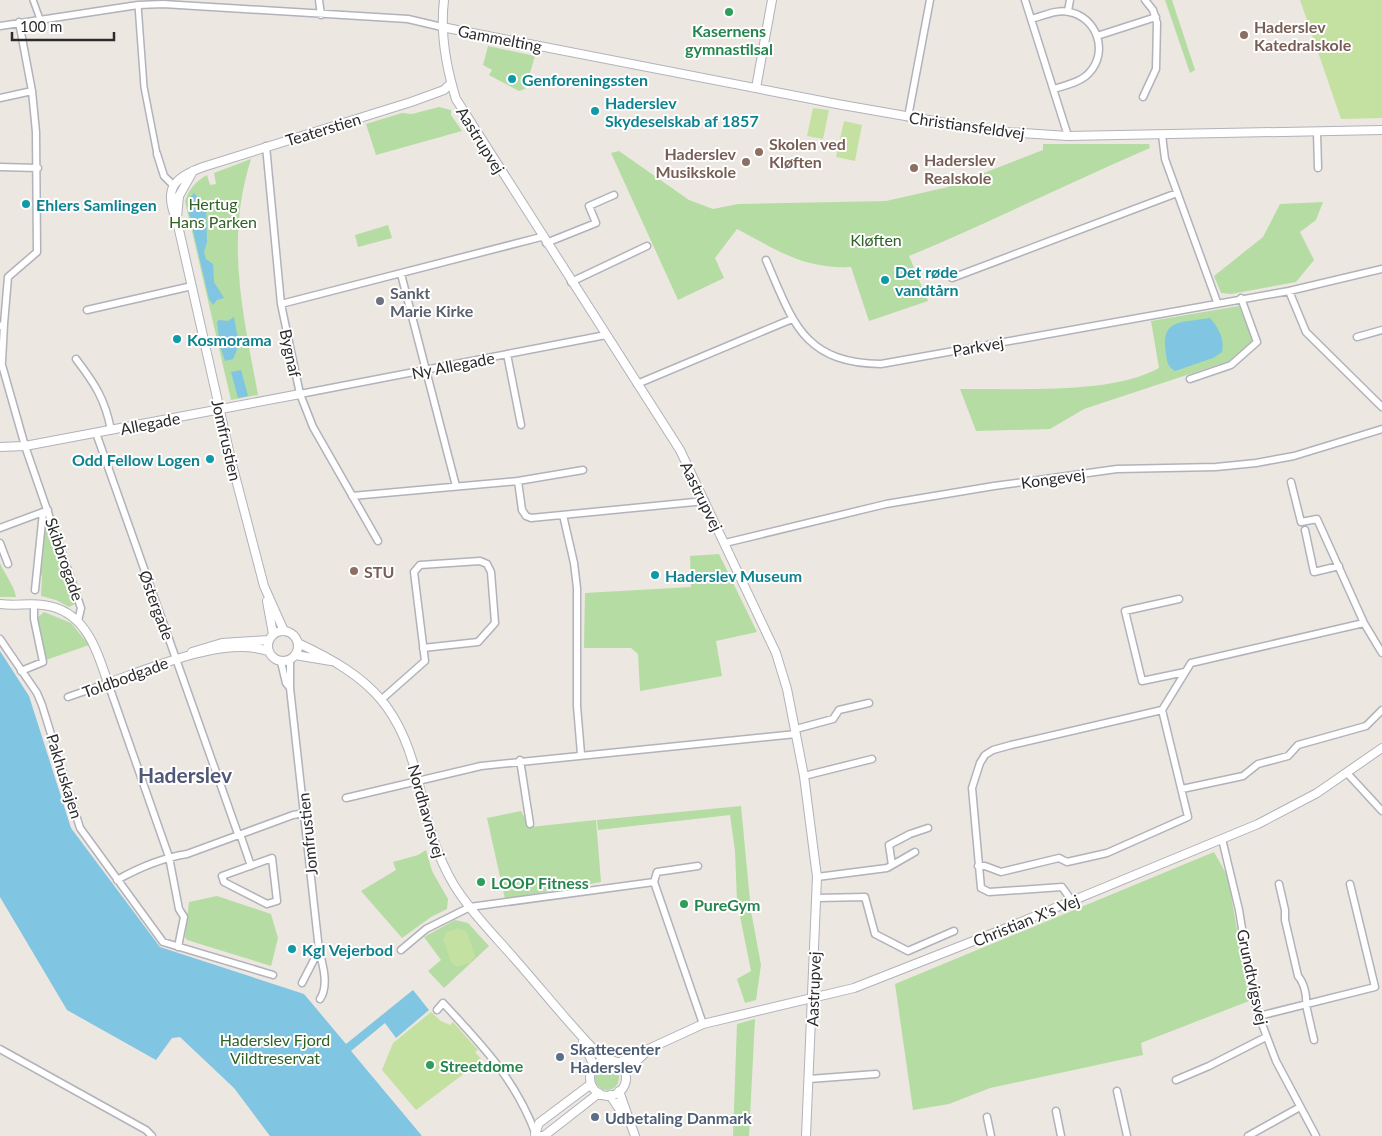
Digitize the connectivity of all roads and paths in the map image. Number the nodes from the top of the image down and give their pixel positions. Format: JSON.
{"nodes":[{"id":1,"x":33,"y":0,"type":"edge"},
{"id":2,"x":319,"y":0,"type":"edge"},
{"id":3,"x":444,"y":0,"type":"edge"},
{"id":4,"x":772,"y":0,"type":"edge"},
{"id":5,"x":930,"y":0,"type":"edge"},
{"id":6,"x":1025,"y":0,"type":"edge"},
{"id":7,"x":1070,"y":0,"type":"edge"},
{"id":8,"x":1145,"y":0,"type":"edge"},
{"id":9,"x":163,"y":2,"type":"edge"},
{"id":10,"x":138,"y":5,"type":"junction"},
{"id":11,"x":1068,"y":12,"type":"junction"},
{"id":12,"x":321,"y":15,"type":"junction"},
{"id":13,"x":1156,"y":17,"type":"junction"},
{"id":14,"x":40,"y":19,"type":"junction"},
{"id":15,"x":1031,"y":19,"type":"junction"},
{"id":16,"x":19,"y":22,"type":"junction"},
{"id":17,"x":0,"y":26,"type":"edge"},
{"id":18,"x":442,"y":27,"type":"junction"},
{"id":19,"x":1098,"y":36,"type":"junction"},
{"id":20,"x":621,"y":63,"type":"joint"},
{"id":21,"x":451,"y":83,"type":"junction"},
{"id":22,"x":756,"y":88,"type":"junction"},
{"id":23,"x":1054,"y":89,"type":"junction"},
{"id":24,"x":32,"y":91,"type":"junction"},
{"id":25,"x":1143,"y":97,"type":"dead end"},
{"id":26,"x":0,"y":98,"type":"edge"},
{"id":27,"x":908,"y":117,"type":"junction"},
{"id":28,"x":1382,"y":130,"type":"edge"},
{"id":29,"x":1318,"y":132,"type":"junction"},
{"id":30,"x":1162,"y":135,"type":"junction"},
{"id":31,"x":1068,"y":136,"type":"junction"},
{"id":32,"x":266,"y":146,"type":"junction"},
{"id":33,"x":157,"y":154,"type":"joint"},
{"id":34,"x":0,"y":167,"type":"edge"},
{"id":35,"x":38,"y":168,"type":"junction"},
{"id":36,"x":1318,"y":168,"type":"dead end"},
{"id":37,"x":193,"y":171,"type":"junction"},
{"id":38,"x":174,"y":185,"type":"junction"},
{"id":39,"x":1177,"y":193,"type":"junction"},
{"id":40,"x":614,"y":195,"type":"dead end"},
{"id":41,"x":177,"y":221,"type":"junction"},
{"id":42,"x":544,"y":240,"type":"junction"},
{"id":43,"x":647,"y":246,"type":"dead end"},
{"id":44,"x":766,"y":260,"type":"dead end"},
{"id":45,"x":1382,"y":269,"type":"edge"},
{"id":46,"x":401,"y":274,"type":"junction"},
{"id":47,"x":952,"y":278,"type":"dead end"},
{"id":48,"x":571,"y":282,"type":"junction"},
{"id":49,"x":192,"y":286,"type":"junction"},
{"id":50,"x":1289,"y":291,"type":"junction"},
{"id":51,"x":1241,"y":298,"type":"junction"},
{"id":52,"x":1217,"y":302,"type":"junction"},
{"id":53,"x":281,"y":304,"type":"junction"},
{"id":54,"x":87,"y":310,"type":"dead end"},
{"id":55,"x":792,"y":319,"type":"junction"},
{"id":56,"x":2,"y":325,"type":"edge"},
{"id":57,"x":1382,"y":330,"type":"edge"},
{"id":58,"x":606,"y":335,"type":"junction"},
{"id":59,"x":1357,"y":337,"type":"dead end"},
{"id":60,"x":507,"y":354,"type":"junction"},
{"id":61,"x":0,"y":358,"type":"edge"},
{"id":62,"x":76,"y":358,"type":"dead end"},
{"id":63,"x":2,"y":366,"type":"junction"},
{"id":64,"x":426,"y":370,"type":"junction"},
{"id":65,"x":1190,"y":378,"type":"dead end"},
{"id":66,"x":637,"y":384,"type":"junction"},
{"id":67,"x":300,"y":394,"type":"junction"},
{"id":68,"x":1382,"y":407,"type":"edge"},
{"id":69,"x":220,"y":409,"type":"junction"},
{"id":70,"x":521,"y":425,"type":"dead end"},
{"id":71,"x":1382,"y":429,"type":"edge"},
{"id":72,"x":111,"y":430,"type":"junction"},
{"id":73,"x":96,"y":433,"type":"junction"},
{"id":74,"x":26,"y":446,"type":"junction"},
{"id":75,"x":0,"y":447,"type":"edge"},
{"id":76,"x":583,"y":470,"type":"dead end"},
{"id":77,"x":518,"y":481,"type":"junction"},
{"id":78,"x":1291,"y":482,"type":"dead end"},
{"id":79,"x":456,"y":486,"type":"junction"},
{"id":80,"x":352,"y":496,"type":"junction"},
{"id":81,"x":705,"y":500,"type":"junction"},
{"id":82,"x":45,"y":511,"type":"junction"},
{"id":83,"x":563,"y":515,"type":"junction"},
{"id":84,"x":0,"y":528,"type":"edge"},
{"id":85,"x":1305,"y":530,"type":"dead end"},
{"id":86,"x":378,"y":541,"type":"dead end"},
{"id":87,"x":725,"y":542,"type":"junction"},
{"id":88,"x":0,"y":543,"type":"edge"},
{"id":89,"x":8,"y":564,"type":"dead end"},
{"id":90,"x":1339,"y":566,"type":"junction"},
{"id":91,"x":35,"y":590,"type":"dead end"},
{"id":92,"x":266,"y":594,"type":"junction"},
{"id":93,"x":1179,"y":599,"type":"dead end"},
{"id":94,"x":0,"y":604,"type":"edge"},
{"id":95,"x":34,"y":604,"type":"junction"},
{"id":96,"x":78,"y":621,"type":"junction"},
{"id":97,"x":1364,"y":622,"type":"junction"},
{"id":98,"x":284,"y":631,"type":"junction"},
{"id":99,"x":271,"y":637,"type":"junction"},
{"id":100,"x":0,"y":639,"type":"edge"},
{"id":101,"x":298,"y":643,"type":"junction"},
{"id":102,"x":423,"y":648,"type":"junction"},
{"id":103,"x":268,"y":651,"type":"junction"},
{"id":104,"x":1382,"y":653,"type":"edge"},
{"id":105,"x":179,"y":658,"type":"junction"},
{"id":106,"x":293,"y":658,"type":"junction"},
{"id":107,"x":331,"y":660,"type":"junction"},
{"id":108,"x":281,"y":662,"type":"junction"},
{"id":109,"x":21,"y":670,"type":"junction"},
{"id":110,"x":1185,"y":672,"type":"junction"},
{"id":111,"x":108,"y":683,"type":"junction"},
{"id":112,"x":290,"y":688,"type":"junction"},
{"id":113,"x":68,"y":697,"type":"dead end"},
{"id":114,"x":382,"y":700,"type":"junction"},
{"id":115,"x":869,"y":703,"type":"dead end"},
{"id":116,"x":1162,"y":710,"type":"junction"},
{"id":117,"x":1382,"y":710,"type":"edge"},
{"id":118,"x":796,"y":732,"type":"junction"},
{"id":119,"x":1382,"y":748,"type":"edge"},
{"id":120,"x":582,"y":754,"type":"junction"},
{"id":121,"x":872,"y":759,"type":"dead end"},
{"id":122,"x":520,"y":760,"type":"junction"},
{"id":123,"x":1347,"y":773,"type":"junction"},
{"id":124,"x":804,"y":776,"type":"junction"},
{"id":125,"x":418,"y":781,"type":"junction"},
{"id":126,"x":1182,"y":789,"type":"junction"},
{"id":127,"x":346,"y":798,"type":"dead end"},
{"id":128,"x":1382,"y":811,"type":"edge"},
{"id":129,"x":305,"y":813,"type":"junction"},
{"id":130,"x":530,"y":824,"type":"dead end"},
{"id":131,"x":928,"y":828,"type":"dead end"},
{"id":132,"x":239,"y":834,"type":"junction"},
{"id":133,"x":1222,"y":839,"type":"junction"},
{"id":134,"x":916,"y":852,"type":"dead end"},
{"id":135,"x":169,"y":857,"type":"junction"},
{"id":136,"x":892,"y":865,"type":"junction"},
{"id":137,"x":252,"y":866,"type":"junction"},
{"id":138,"x":698,"y":866,"type":"dead end"},
{"id":139,"x":978,"y":866,"type":"junction"},
{"id":140,"x":817,"y":878,"type":"junction"},
{"id":141,"x":118,"y":880,"type":"junction"},
{"id":142,"x":654,"y":882,"type":"junction"},
{"id":143,"x":1279,"y":884,"type":"dead end"},
{"id":144,"x":1350,"y":884,"type":"dead end"},
{"id":145,"x":817,"y":898,"type":"junction"},
{"id":146,"x":1072,"y":901,"type":"junction"},
{"id":147,"x":470,"y":907,"type":"junction"},
{"id":148,"x":954,"y":931,"type":"dead end"},
{"id":149,"x":175,"y":946,"type":"junction"},
{"id":150,"x":319,"y":950,"type":"junction"},
{"id":151,"x":401,"y":950,"type":"dead end"},
{"id":152,"x":273,"y":974,"type":"dead end"},
{"id":153,"x":302,"y":983,"type":"dead end"},
{"id":154,"x":813,"y":998,"type":"junction"},
{"id":155,"x":320,"y":1000,"type":"dead end"},
{"id":156,"x":1306,"y":1005,"type":"junction"},
{"id":157,"x":436,"y":1010,"type":"dead end"},
{"id":158,"x":1259,"y":1016,"type":"junction"},
{"id":159,"x":703,"y":1024,"type":"junction"},
{"id":160,"x":580,"y":1036,"type":"junction"},
{"id":161,"x":1266,"y":1037,"type":"junction"},
{"id":162,"x":1314,"y":1040,"type":"dead end"},
{"id":163,"x":651,"y":1048,"type":"junction"},
{"id":164,"x":0,"y":1049,"type":"edge"},
{"id":165,"x":604,"y":1060,"type":"junction"},
{"id":166,"x":618,"y":1063,"type":"junction"},
{"id":167,"x":594,"y":1066,"type":"junction"},
{"id":168,"x":625,"y":1072,"type":"junction"},
{"id":169,"x":876,"y":1074,"type":"dead end"},
{"id":170,"x":809,"y":1079,"type":"junction"},
{"id":171,"x":1176,"y":1080,"type":"dead end"},
{"id":172,"x":591,"y":1084,"type":"junction"},
{"id":173,"x":619,"y":1091,"type":"junction"},
{"id":174,"x":1117,"y":1091,"type":"dead end"},
{"id":175,"x":599,"y":1093,"type":"junction"},
{"id":176,"x":610,"y":1095,"type":"junction"},
{"id":177,"x":1300,"y":1107,"type":"junction"},
{"id":178,"x":1056,"y":1111,"type":"dead end"},
{"id":179,"x":987,"y":1116,"type":"dead end"},
{"id":180,"x":631,"y":1126,"type":"junction"},
{"id":181,"x":539,"y":1135,"type":"edge"},
{"id":182,"x":152,"y":1136,"type":"edge"},
{"id":183,"x":635,"y":1136,"type":"edge"},
{"id":184,"x":806,"y":1136,"type":"edge"},
{"id":185,"x":991,"y":1136,"type":"edge"},
{"id":186,"x":1061,"y":1136,"type":"edge"},
{"id":187,"x":1127,"y":1136,"type":"edge"},
{"id":188,"x":1248,"y":1136,"type":"edge"},
{"id":189,"x":1316,"y":1136,"type":"edge"}],
"edges":[{"from":1,"to":14,"type":"street"},
{"from":2,"to":12,"type":"street"},
{"from":3,"to":18,"type":"street","name":"Aastrupvej"},
{"from":4,"to":22,"type":"street"},
{"from":5,"to":27,"type":"street"},
{"from":6,"to":15,"type":"street"},
{"from":7,"to":11,"type":"street"},
{"from":8,"to":13,"type":"street"},
{"from":9,"to":10,"type":"street","name":"Gammelting"},
{"from":9,"to":12,"type":"street","name":"Gammelting"},
{"from":10,"to":14,"type":"street","name":"Gammelting"},
{"from":10,"to":33,"type":"street"},
{"from":11,"to":15,"type":"street"},
{"from":11,"to":19,"type":"street"},
{"from":12,"to":18,"type":"street","name":"Gammelting"},
{"from":13,"to":19,"type":"street"},
{"from":13,"to":25,"type":"street"},
{"from":14,"to":16,"type":"street","name":"Gammelting"},
{"from":15,"to":23,"type":"street"},
{"from":16,"to":17,"type":"street","name":"Gammelting"},
{"from":16,"to":24,"type":"street"},
{"from":18,"to":20,"type":"street","name":"Gammelting"},
{"from":18,"to":21,"type":"street","name":"Aastrupvej"},
{"from":19,"to":23,"type":"street"},
{"from":20,"to":22,"type":"street","name":"Christiansfeldvej"},
{"from":21,"to":32,"type":"street","name":"Teaterstien"},
{"from":21,"to":42,"type":"street","name":"Aastrupvej"},
{"from":22,"to":27,"type":"street","name":"Christiansfeldvej"},
{"from":23,"to":31,"type":"street"},
{"from":24,"to":26,"type":"street"},
{"from":24,"to":35,"type":"street"},
{"from":27,"to":31,"type":"street","name":"Christiansfeldvej"},
{"from":28,"to":29,"type":"street","name":"Christiansfeldvej"},
{"from":29,"to":30,"type":"street","name":"Christiansfeldvej"},
{"from":29,"to":36,"type":"street"},
{"from":30,"to":31,"type":"street","name":"Christiansfeldvej"},
{"from":30,"to":39,"type":"street"},
{"from":32,"to":37,"type":"street","name":"Teaterstien"},
{"from":32,"to":53,"type":"street","name":"Bygnaf"},
{"from":33,"to":38,"type":"street"},
{"from":34,"to":35,"type":"street"},
{"from":35,"to":56,"type":"street"},
{"from":37,"to":38,"type":"street"},
{"from":37,"to":41,"type":"street","name":"Jomfrustien"},
{"from":38,"to":41,"type":"street","name":"Jomfrustien"},
{"from":39,"to":47,"type":"street"},
{"from":39,"to":52,"type":"street"},
{"from":40,"to":42,"type":"street"},
{"from":41,"to":49,"type":"street","name":"Jomfrustien"},
{"from":42,"to":46,"type":"street"},
{"from":42,"to":48,"type":"street","name":"Aastrupvej"},
{"from":43,"to":48,"type":"street"},
{"from":44,"to":55,"type":"street","name":"Parkvej"},
{"from":45,"to":50,"type":"street","name":"Parkvej"},
{"from":46,"to":53,"type":"street"},
{"from":46,"to":64,"type":"street"},
{"from":48,"to":58,"type":"street","name":"Aastrupvej"},
{"from":49,"to":54,"type":"street"},
{"from":49,"to":69,"type":"street","name":"Jomfrustien"},
{"from":50,"to":51,"type":"street","name":"Parkvej"},
{"from":50,"to":68,"type":"street"},
{"from":51,"to":52,"type":"street","name":"Parkvej"},
{"from":51,"to":65,"type":"street"},
{"from":52,"to":55,"type":"street","name":"Parkvej"},
{"from":53,"to":67,"type":"street","name":"Bygnaf"},
{"from":55,"to":66,"type":"street"},
{"from":56,"to":63,"type":"street"},
{"from":57,"to":59,"type":"street"},
{"from":58,"to":60,"type":"street","name":"Ny Allegade"},
{"from":58,"to":66,"type":"street","name":"Aastrupvej"},
{"from":60,"to":64,"type":"street","name":"Ny Allegade"},
{"from":60,"to":70,"type":"street"},
{"from":61,"to":63,"type":"street"},
{"from":62,"to":72,"type":"street"},
{"from":63,"to":74,"type":"street"},
{"from":64,"to":67,"type":"street","name":"Ny Allegade"},
{"from":64,"to":79,"type":"street"},
{"from":66,"to":81,"type":"street","name":"Aastrupvej"},
{"from":67,"to":69,"type":"street","name":"Allegade"},
{"from":67,"to":80,"type":"street","name":"Bygnaf"},
{"from":69,"to":72,"type":"street","name":"Allegade"},
{"from":69,"to":92,"type":"street","name":"Jomfrustien"},
{"from":71,"to":87,"type":"street","name":"Kongevej"},
{"from":72,"to":73,"type":"street","name":"Allegade"},
{"from":73,"to":74,"type":"street","name":"Allegade"},
{"from":73,"to":105,"type":"street","name":"Østergade"},
{"from":74,"to":75,"type":"street","name":"Allegade"},
{"from":74,"to":82,"type":"street"},
{"from":76,"to":77,"type":"street"},
{"from":77,"to":79,"type":"street"},
{"from":77,"to":83,"type":"street"},
{"from":78,"to":90,"type":"street"},
{"from":79,"to":80,"type":"street"},
{"from":80,"to":86,"type":"street","name":"Bygnaf"},
{"from":81,"to":83,"type":"street"},
{"from":81,"to":87,"type":"street","name":"Aastrupvej"},
{"from":82,"to":84,"type":"street"},
{"from":82,"to":91,"type":"street","name":"Skibbrogade"},
{"from":82,"to":96,"type":"street","name":"Skibbrogade"},
{"from":83,"to":120,"type":"street"},
{"from":85,"to":90,"type":"street"},
{"from":87,"to":118,"type":"street","name":"Aastrupvej"},
{"from":88,"to":89,"type":"street"},
{"from":90,"to":97,"type":"street"},
{"from":92,"to":98,"type":"street","name":"Jomfrustien"},
{"from":92,"to":99,"type":"street","name":"Jomfrustien"},
{"from":93,"to":110,"type":"street"},
{"from":94,"to":95,"type":"street"},
{"from":95,"to":96,"type":"street"},
{"from":95,"to":109,"type":"street"},
{"from":96,"to":111,"type":"street","name":"Skibbrogade"},
{"from":97,"to":104,"type":"street"},
{"from":97,"to":110,"type":"street"},
{"from":98,"to":99,"type":"street"},
{"from":98,"to":101,"type":"street"},
{"from":99,"to":103,"type":"street"},
{"from":99,"to":105,"type":"street","name":"Toldbodgade"},
{"from":100,"to":109,"type":"street","name":"Pakhuskajen"},
{"from":101,"to":106,"type":"street"},
{"from":101,"to":107,"type":"street","name":"Nordhavnsvej"},
{"from":102,"to":102,"type":"street"},
{"from":102,"to":114,"type":"street"},
{"from":103,"to":105,"type":"street","name":"Toldbodgade"},
{"from":103,"to":108,"type":"street"},
{"from":105,"to":111,"type":"street","name":"Toldbodgade"},
{"from":105,"to":132,"type":"street","name":"Østergade"},
{"from":106,"to":107,"type":"street","name":"Nordhavnsvej"},
{"from":106,"to":108,"type":"street"},
{"from":106,"to":112,"type":"street","name":"Jomfrustien"},
{"from":107,"to":114,"type":"street","name":"Nordhavnsvej"},
{"from":108,"to":112,"type":"street","name":"Jomfrustien"},
{"from":109,"to":141,"type":"street","name":"Pakhuskajen"},
{"from":110,"to":116,"type":"street"},
{"from":111,"to":113,"type":"street","name":"Toldbodgade"},
{"from":111,"to":135,"type":"street"},
{"from":112,"to":129,"type":"street","name":"Jomfrustien"},
{"from":114,"to":125,"type":"street","name":"Nordhavnsvej"},
{"from":115,"to":118,"type":"street"},
{"from":116,"to":126,"type":"street"},
{"from":116,"to":139,"type":"street"},
{"from":117,"to":126,"type":"street"},
{"from":118,"to":120,"type":"street"},
{"from":118,"to":124,"type":"street","name":"Aastrupvej"},
{"from":119,"to":123,"type":"street","name":"Christian X's Vej"},
{"from":120,"to":122,"type":"street"},
{"from":121,"to":124,"type":"street"},
{"from":122,"to":125,"type":"street"},
{"from":122,"to":130,"type":"street"},
{"from":123,"to":128,"type":"street"},
{"from":123,"to":133,"type":"street","name":"Christian X's Vej"},
{"from":124,"to":140,"type":"street","name":"Aastrupvej"},
{"from":125,"to":127,"type":"street"},
{"from":125,"to":147,"type":"street","name":"Nordhavnsvej"},
{"from":126,"to":139,"type":"street"},
{"from":129,"to":132,"type":"street"},
{"from":129,"to":150,"type":"street","name":"Jomfrustien"},
{"from":131,"to":136,"type":"street"},
{"from":132,"to":135,"type":"street"},
{"from":132,"to":137,"type":"street","name":"Østergade"},
{"from":133,"to":146,"type":"street","name":"Christian X's Vej"},
{"from":133,"to":158,"type":"street","name":"Grundtvigsvej"},
{"from":134,"to":136,"type":"street"},
{"from":135,"to":141,"type":"street"},
{"from":135,"to":149,"type":"street"},
{"from":136,"to":140,"type":"street"},
{"from":137,"to":137,"type":"street"},
{"from":138,"to":142,"type":"street"},
{"from":139,"to":146,"type":"street"},
{"from":140,"to":145,"type":"street","name":"Aastrupvej"},
{"from":141,"to":149,"type":"street","name":"Pakhuskajen"},
{"from":142,"to":147,"type":"street"},
{"from":142,"to":159,"type":"street"},
{"from":143,"to":156,"type":"street"},
{"from":144,"to":156,"type":"street"},
{"from":145,"to":148,"type":"street"},
{"from":145,"to":154,"type":"street","name":"Aastrupvej"},
{"from":146,"to":154,"type":"street","name":"Christian X's Vej"},
{"from":147,"to":151,"type":"street"},
{"from":147,"to":160,"type":"street","name":"Nordhavnsvej"},
{"from":149,"to":152,"type":"street"},
{"from":150,"to":153,"type":"street"},
{"from":150,"to":155,"type":"street","name":"Jomfrustien"},
{"from":154,"to":159,"type":"street","name":"Christian X's Vej"},
{"from":154,"to":170,"type":"street","name":"Aastrupvej"},
{"from":156,"to":158,"type":"street"},
{"from":156,"to":162,"type":"street"},
{"from":157,"to":181,"type":"street"},
{"from":158,"to":161,"type":"street","name":"Grundtvigsvej"},
{"from":159,"to":163,"type":"street","name":"Christian X's Vej"},
{"from":160,"to":165,"type":"street","name":"Nordhavnsvej"},
{"from":160,"to":167,"type":"street","name":"Nordhavnsvej"},
{"from":161,"to":171,"type":"street"},
{"from":161,"to":177,"type":"street","name":"Grundtvigsvej"},
{"from":163,"to":166,"type":"street","name":"Christian X's Vej"},
{"from":163,"to":168,"type":"street","name":"Christian X's Vej"},
{"from":164,"to":182,"type":"street"},
{"from":165,"to":166,"type":"street"},
{"from":165,"to":167,"type":"street"},
{"from":166,"to":168,"type":"street"},
{"from":167,"to":172,"type":"street"},
{"from":168,"to":173,"type":"street"},
{"from":169,"to":170,"type":"street"},
{"from":170,"to":184,"type":"street","name":"Aastrupvej"},
{"from":172,"to":175,"type":"street"},
{"from":172,"to":181,"type":"street"},
{"from":173,"to":176,"type":"street"},
{"from":173,"to":180,"type":"street"},
{"from":174,"to":187,"type":"street"},
{"from":175,"to":176,"type":"street"},
{"from":175,"to":181,"type":"street"},
{"from":176,"to":180,"type":"street"},
{"from":177,"to":188,"type":"street"},
{"from":177,"to":189,"type":"street","name":"Grundtvigsvej"},
{"from":178,"to":186,"type":"street"},
{"from":179,"to":185,"type":"street"},
{"from":180,"to":183,"type":"street"}]}
